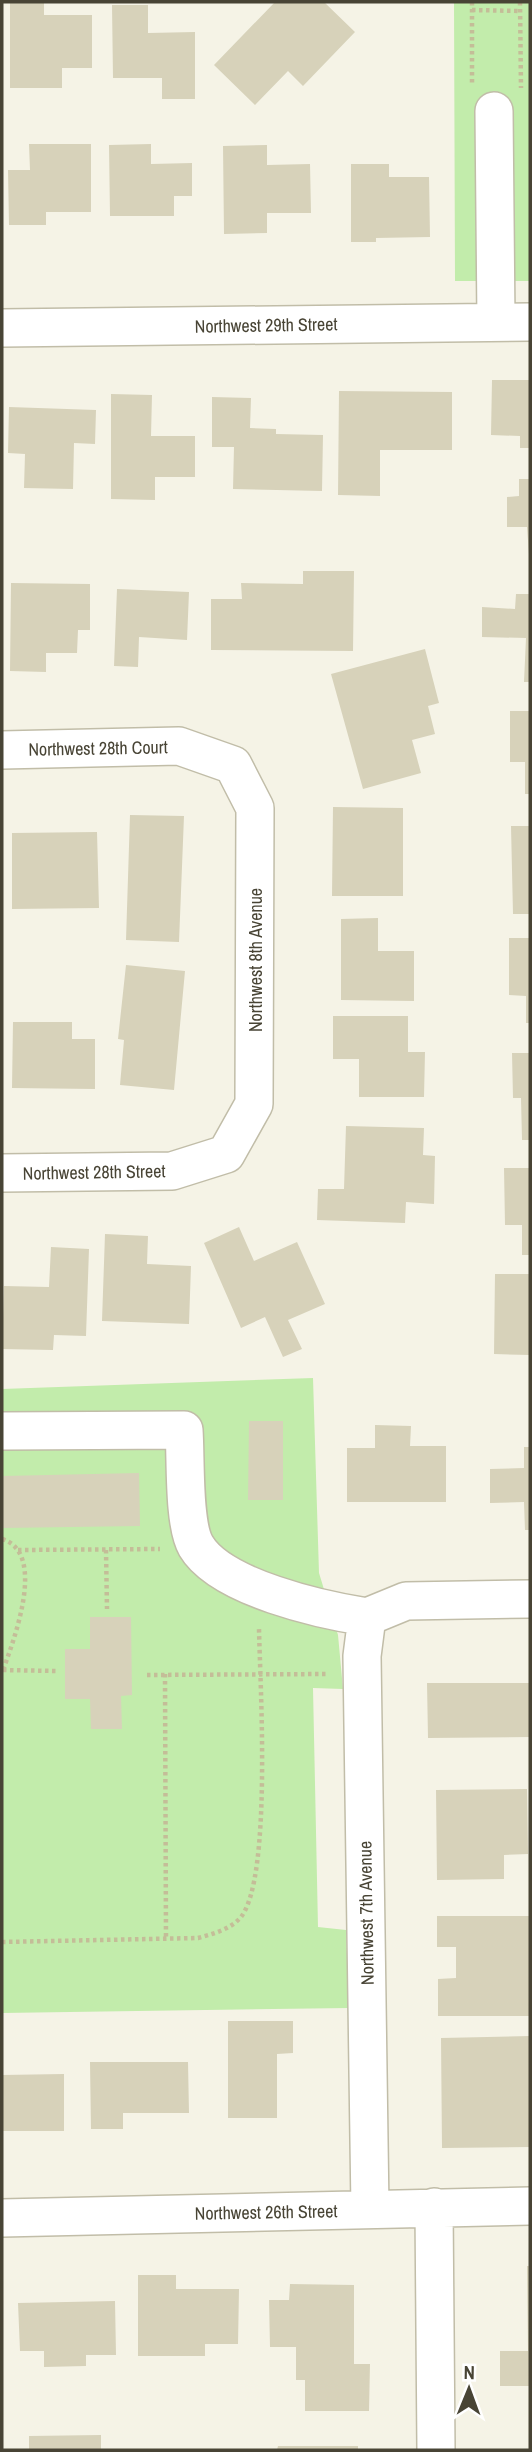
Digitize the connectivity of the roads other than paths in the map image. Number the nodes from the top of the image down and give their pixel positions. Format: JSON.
{"nodes":[{"id":1,"x":494,"y":111,"type":"road end"},
{"id":2,"x":513,"y":322,"type":"edge"},
{"id":3,"x":2,"y":328,"type":"edge"},
{"id":4,"x":2,"y":750,"type":"edge"},
{"id":5,"x":233,"y":765,"type":"joint"},
{"id":6,"x":226,"y":1154,"type":"joint"},
{"id":7,"x":2,"y":1173,"type":"edge"},
{"id":8,"x":2,"y":1431,"type":"edge"},
{"id":9,"x":530,"y":1599,"type":"edge"},
{"id":10,"x":367,"y":1616,"type":"junction"},
{"id":11,"x":530,"y":2206,"type":"edge"},
{"id":12,"x":434,"y":2207,"type":"junction"},
{"id":13,"x":370,"y":2209,"type":"junction"},
{"id":14,"x":2,"y":2218,"type":"edge"},
{"id":15,"x":436,"y":2450,"type":"edge"}],
"edges":[{"from":1,"to":2,"type":"street"},
{"from":2,"to":3,"type":"street","name":"Northwest 29th Street"},
{"from":4,"to":5,"type":"street","name":"Northwest 28th Court"},
{"from":5,"to":6,"type":"street","name":"Northwest 8th Avenue"},
{"from":6,"to":7,"type":"street","name":"Northwest 28th Street"},
{"from":8,"to":10,"type":"street"},
{"from":9,"to":10,"type":"street"},
{"from":10,"to":13,"type":"street","name":"Northwest 7th Avenue"},
{"from":11,"to":12,"type":"street","name":"Northwest 26th Street"},
{"from":12,"to":13,"type":"street","name":"Northwest 26th Street"},
{"from":12,"to":15,"type":"street"},
{"from":13,"to":14,"type":"street","name":"Northwest 26th Street"}]}
